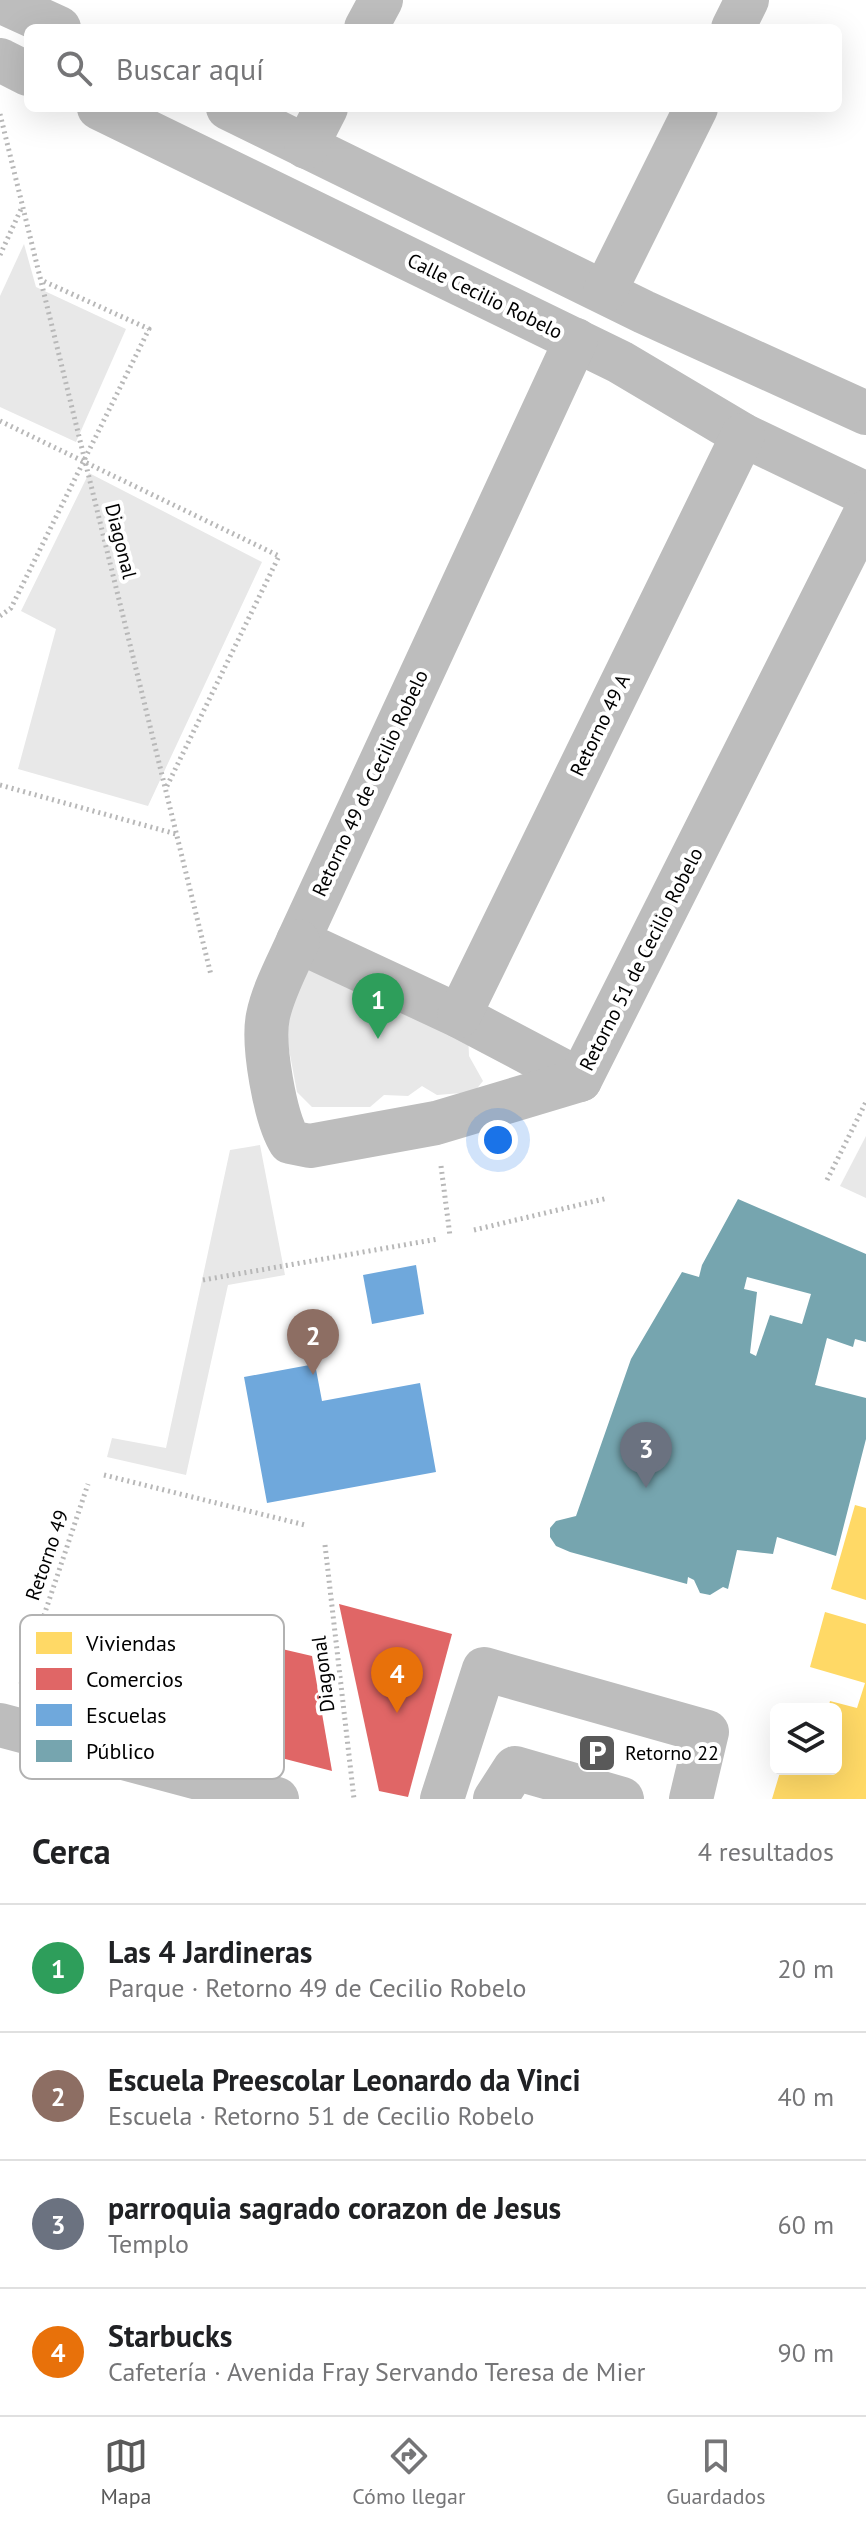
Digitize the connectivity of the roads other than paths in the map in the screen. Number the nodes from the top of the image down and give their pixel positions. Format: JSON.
{"nodes":[{"id":1,"x":381,"y":0,"type":"edge"},
{"id":2,"x":747,"y":0,"type":"edge"},
{"id":3,"x":11,"y":3,"type":"edge"},
{"id":4,"x":51,"y":24,"type":"edge"},
{"id":5,"x":368,"y":24,"type":"edge"},
{"id":6,"x":735,"y":24,"type":"edge"},
{"id":7,"x":0,"y":60,"type":"edge"},
{"id":8,"x":24,"y":72,"type":"edge"},
{"id":9,"x":236,"y":112,"type":"edge"},
{"id":10,"x":324,"y":112,"type":"edge"},
{"id":11,"x":694,"y":112,"type":"edge"},
{"id":12,"x":124,"y":113,"type":"edge"},
{"id":13,"x":306,"y":147,"type":"junction"},
{"id":14,"x":605,"y":291,"type":"junction"},
{"id":15,"x":576,"y":340,"type":"junction"},
{"id":16,"x":866,"y":413,"type":"edge"},
{"id":17,"x":743,"y":435,"type":"junction"},
{"id":18,"x":866,"y":494,"type":"edge"},
{"id":19,"x":866,"y":512,"type":"edge"},
{"id":20,"x":852,"y":576,"type":"edge"},
{"id":21,"x":298,"y":941,"type":"junction"},
{"id":22,"x":459,"y":1016,"type":"junction"},
{"id":23,"x":580,"y":1080,"type":"junction"},
{"id":24,"x":459,"y":1752,"type":"junction"},
{"id":25,"x":202,"y":1779,"type":"edge"},
{"id":26,"x":505,"y":1784,"type":"edge"},
{"id":27,"x":277,"y":1799,"type":"edge"},
{"id":28,"x":442,"y":1799,"type":"edge"},
{"id":29,"x":622,"y":1799,"type":"edge"},
{"id":30,"x":691,"y":1799,"type":"edge"}],
"edges":[{"from":1,"to":5,"type":"street"},
{"from":2,"to":6,"type":"street"},
{"from":3,"to":4,"type":"street"},
{"from":7,"to":8,"type":"street"},
{"from":9,"to":13,"type":"street"},
{"from":10,"to":13,"type":"street"},
{"from":11,"to":14,"type":"street"},
{"from":12,"to":15,"type":"street","name":"Calle Cecilio Robelo"},
{"from":13,"to":14,"type":"street"},
{"from":14,"to":16,"type":"street"},
{"from":15,"to":17,"type":"street","name":"Calle Cecilio Robelo"},
{"from":15,"to":21,"type":"street","name":"Retorno 49 de Cecilio Robelo"},
{"from":17,"to":18,"type":"street","name":"Calle Cecilio Robelo"},
{"from":17,"to":22,"type":"street","name":"Retorno 49 A"},
{"from":19,"to":20,"type":"street","name":"Retorno 51 de Cecilio Robelo"},
{"from":20,"to":23,"type":"street","name":"Retorno 51 de Cecilio Robelo"},
{"from":21,"to":22,"type":"street"},
{"from":21,"to":23,"type":"street","name":"Retorno 51 de Cecilio Robelo"},
{"from":22,"to":23,"type":"street"},
{"from":24,"to":26,"type":"street"},
{"from":24,"to":28,"type":"street"},
{"from":24,"to":30,"type":"street"},
{"from":25,"to":27,"type":"street"},
{"from":26,"to":29,"type":"street"}]}
